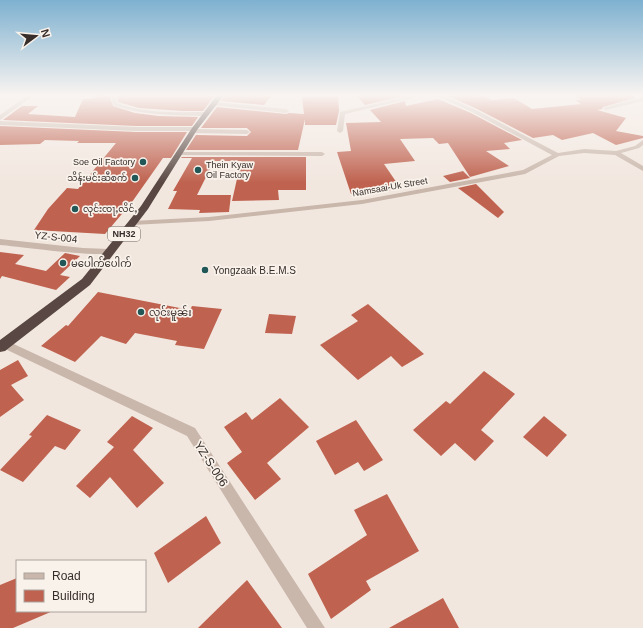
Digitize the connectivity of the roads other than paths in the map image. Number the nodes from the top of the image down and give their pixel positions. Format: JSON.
{"nodes":[{"id":1,"x":30,"y":124,"type":"edge"},
{"id":2,"x":198,"y":124,"type":"edge"},
{"id":3,"x":341,"y":124,"type":"edge"},
{"id":4,"x":499,"y":124,"type":"edge"},
{"id":5,"x":193,"y":130,"type":"junction"},
{"id":6,"x":340,"y":131,"type":"dead end"},
{"id":7,"x":247,"y":132,"type":"dead end"},
{"id":8,"x":643,"y":142,"type":"edge"},
{"id":9,"x":616,"y":153,"type":"junction"},
{"id":10,"x":178,"y":154,"type":"junction"},
{"id":11,"x":322,"y":154,"type":"dead end"},
{"id":12,"x":557,"y":155,"type":"junction"},
{"id":13,"x":643,"y":170,"type":"edge"},
{"id":14,"x":132,"y":223,"type":"junction"},
{"id":15,"x":0,"y":242,"type":"edge"},
{"id":16,"x":110,"y":252,"type":"junction"},
{"id":17,"x":3,"y":346,"type":"edge"},
{"id":18,"x":317,"y":628,"type":"edge"}],
"edges":[{"from":1,"to":5,"type":"street"},
{"from":2,"to":5,"type":"highway","number":"NH32"},
{"from":3,"to":6,"type":"street"},
{"from":4,"to":12,"type":"street"},
{"from":5,"to":7,"type":"street"},
{"from":5,"to":10,"type":"highway","number":"NH32"},
{"from":8,"to":9,"type":"street","name":"Namsaai-Uk Street"},
{"from":9,"to":12,"type":"street","name":"Namsaai-Uk Street"},
{"from":9,"to":13,"type":"street"},
{"from":10,"to":11,"type":"street"},
{"from":10,"to":14,"type":"highway","number":"NH32"},
{"from":12,"to":14,"type":"street","name":"Namsaai-Uk Street"},
{"from":14,"to":16,"type":"highway","number":"NH32"},
{"from":15,"to":16,"type":"street","name":"YZ-S-004"},
{"from":16,"to":17,"type":"highway","number":"NH32"},
{"from":17,"to":18,"type":"street","name":"YZ-S-006"}]}
